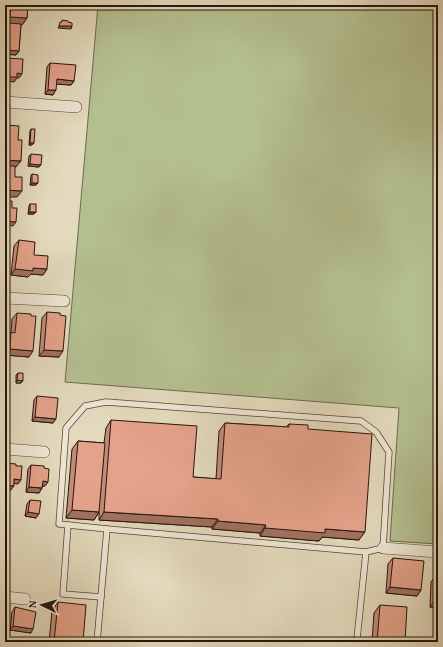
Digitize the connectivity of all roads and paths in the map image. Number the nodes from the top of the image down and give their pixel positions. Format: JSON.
{"nodes":[{"id":1,"x":5,"y":102,"type":"edge"},
{"id":2,"x":76,"y":107,"type":"dead end"},
{"id":3,"x":5,"y":298,"type":"edge"},
{"id":4,"x":64,"y":302,"type":"dead end"},
{"id":5,"x":5,"y":449,"type":"edge"},
{"id":6,"x":44,"y":452,"type":"dead end"},
{"id":7,"x":68,"y":525,"type":"junction"},
{"id":8,"x":107,"y":529,"type":"junction"},
{"id":9,"x":383,"y":548,"type":"junction"},
{"id":10,"x":366,"y":552,"type":"junction"},
{"id":11,"x":438,"y":552,"type":"edge"},
{"id":12,"x":5,"y":597,"type":"edge"},
{"id":13,"x":101,"y":597,"type":"junction"},
{"id":14,"x":25,"y":599,"type":"dead end"},
{"id":15,"x":97,"y":642,"type":"edge"},
{"id":16,"x":348,"y":642,"type":"edge"}],
"edges":[{"from":1,"to":2,"type":"street"},
{"from":3,"to":4,"type":"street"},
{"from":5,"to":6,"type":"street"},
{"from":7,"to":8,"type":"lane"},
{"from":7,"to":9,"type":"lane"},
{"from":7,"to":13,"type":"lane"},
{"from":8,"to":10,"type":"lane"},
{"from":8,"to":13,"type":"lane"},
{"from":9,"to":10,"type":"lane"},
{"from":9,"to":11,"type":"street"},
{"from":10,"to":16,"type":"lane"},
{"from":12,"to":14,"type":"street"},
{"from":13,"to":15,"type":"lane"}]}
